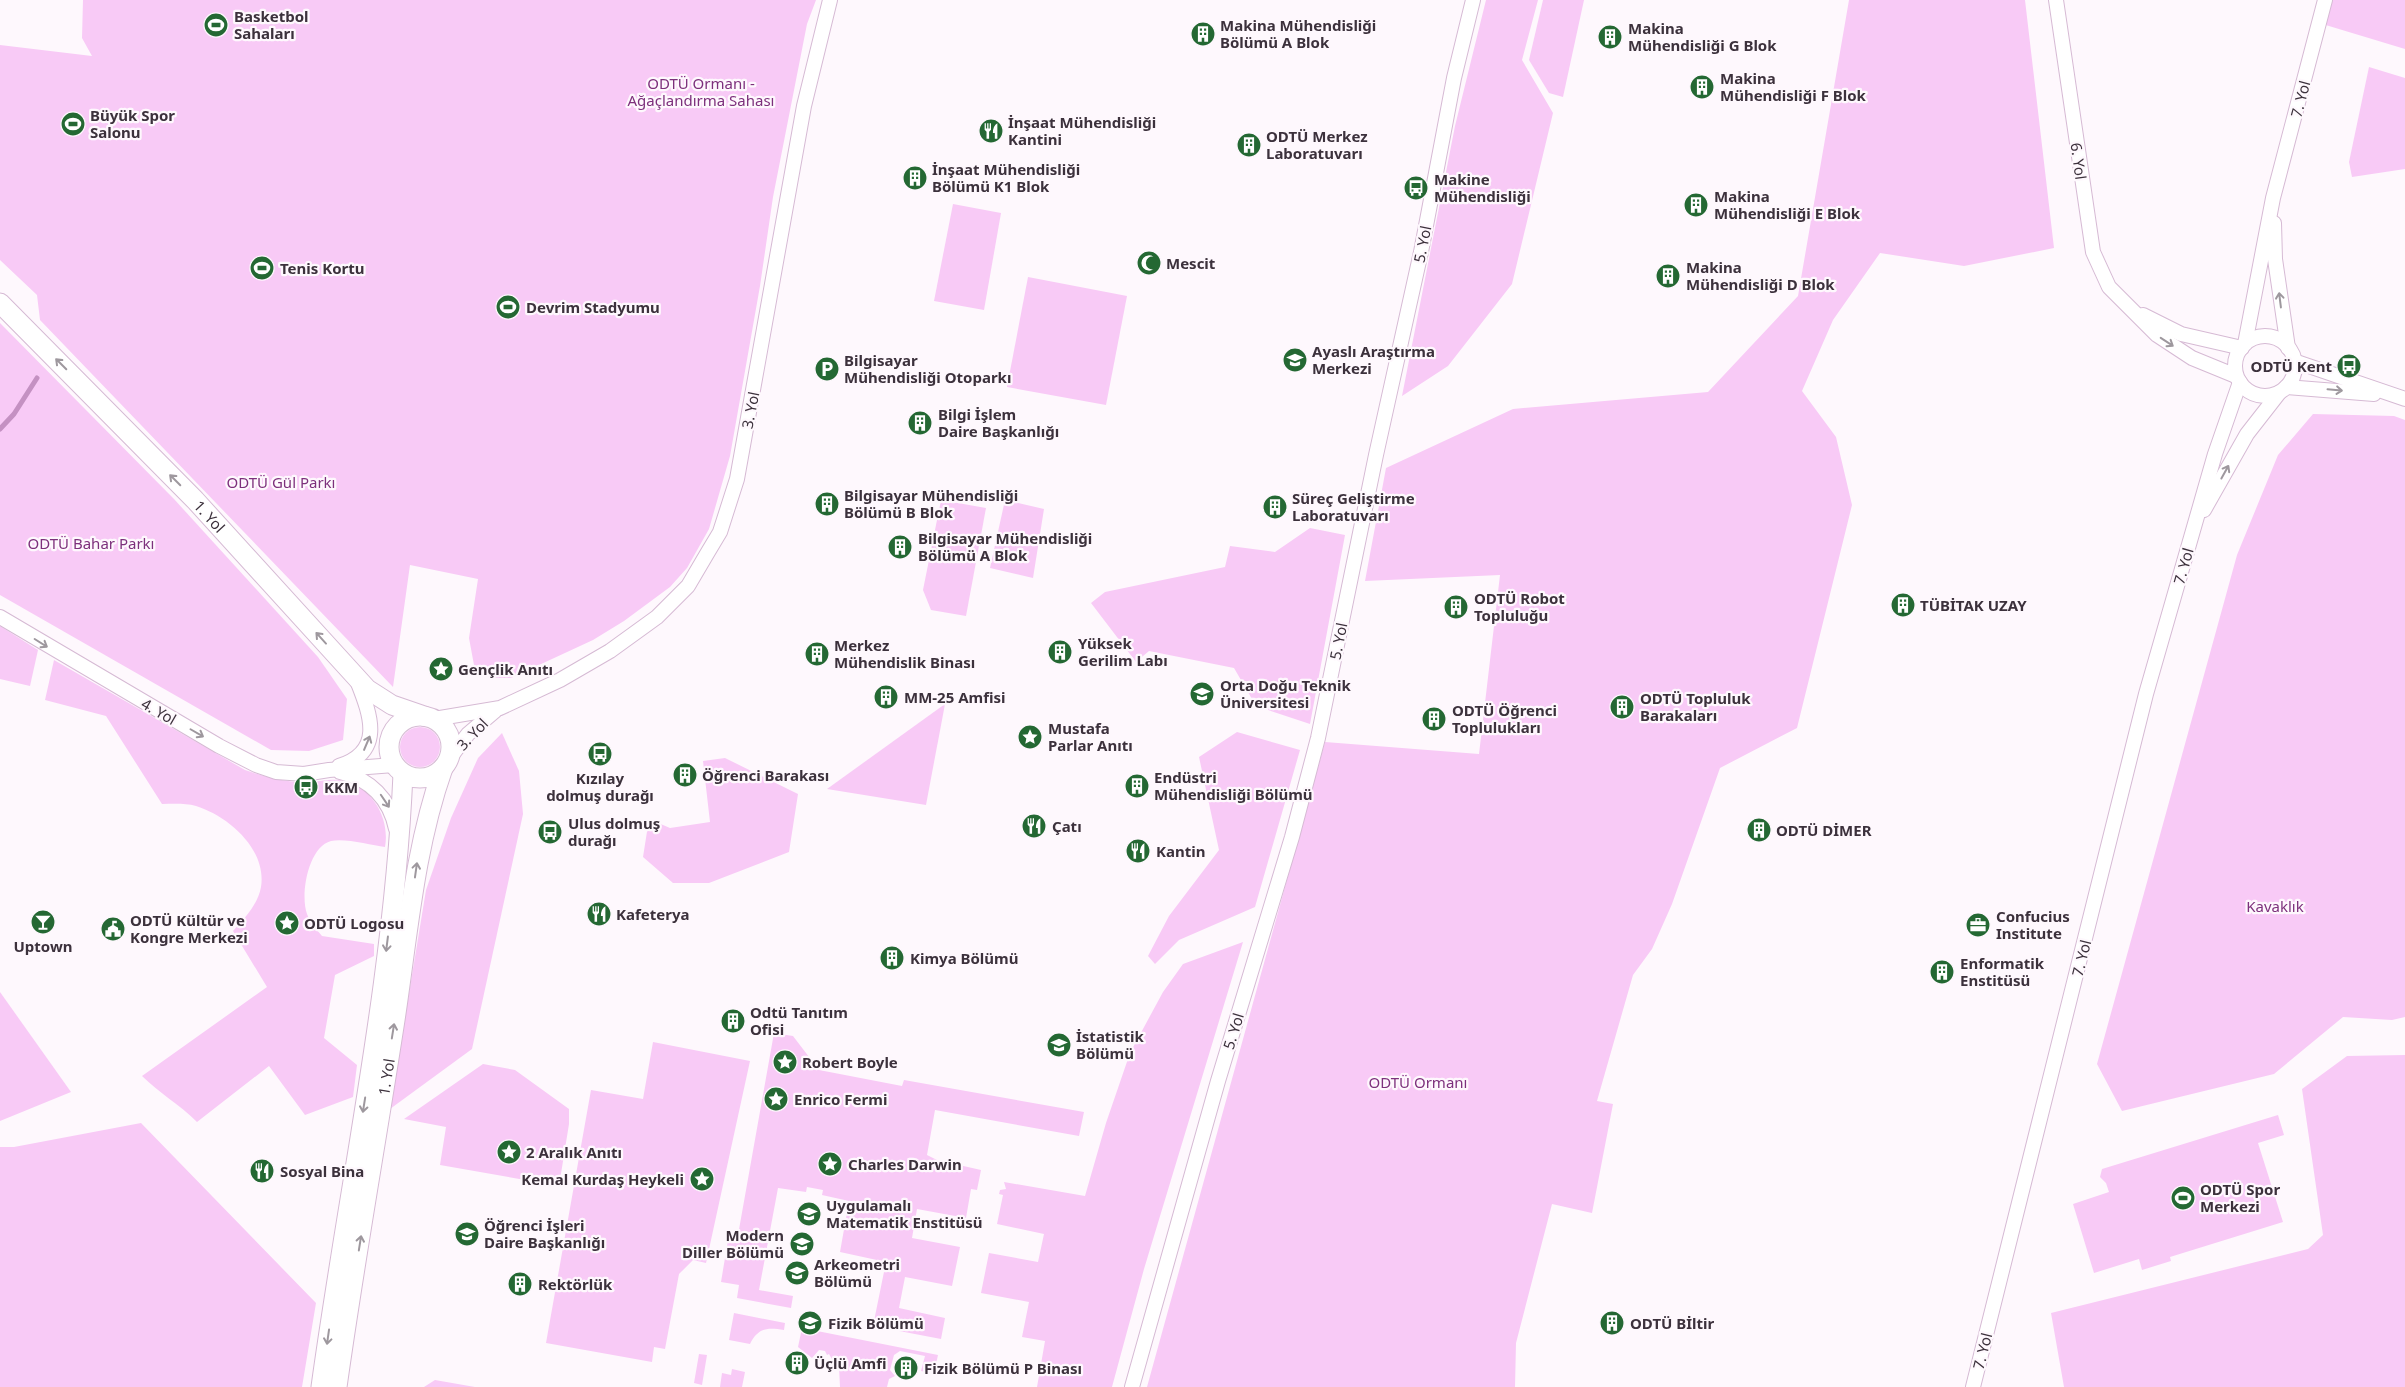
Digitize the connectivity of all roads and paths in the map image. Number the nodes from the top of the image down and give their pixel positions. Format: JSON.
{"nodes":[{"id":1,"x":830,"y":0,"type":"edge"},
{"id":2,"x":1473,"y":0,"type":"edge"},
{"id":3,"x":2056,"y":0,"type":"edge"},
{"id":4,"x":2325,"y":0,"type":"edge"},
{"id":5,"x":2273,"y":198,"type":"junction"},
{"id":6,"x":0,"y":303,"type":"edge"},
{"id":7,"x":2131,"y":309,"type":"junction"},
{"id":8,"x":2243,"y":346,"type":"junction"},
{"id":9,"x":2288,"y":348,"type":"junction"},
{"id":10,"x":2294,"y":361,"type":"junction"},
{"id":11,"x":2238,"y":379,"type":"junction"},
{"id":12,"x":2283,"y":390,"type":"junction"},
{"id":13,"x":2401,"y":398,"type":"edge"},
{"id":14,"x":2193,"y":530,"type":"junction"},
{"id":15,"x":0,"y":617,"type":"edge"},
{"id":16,"x":354,"y":674,"type":"junction"},
{"id":17,"x":497,"y":709,"type":"junction"},
{"id":18,"x":429,"y":717,"type":"junction"},
{"id":19,"x":446,"y":764,"type":"junction"},
{"id":20,"x":329,"y":770,"type":"junction"},
{"id":21,"x":398,"y":770,"type":"junction"},
{"id":22,"x":399,"y":840,"type":"junction"},
{"id":23,"x":366,"y":1148,"type":"junction"},
{"id":24,"x":321,"y":1387,"type":"edge"},
{"id":25,"x":337,"y":1387,"type":"edge"},
{"id":26,"x":1132,"y":1387,"type":"edge"},
{"id":27,"x":1973,"y":1387,"type":"edge"}],
"edges":[{"from":1,"to":17,"type":"street","name":"3. Yol"},
{"from":2,"to":26,"type":"street","name":"5. Yol"},
{"from":3,"to":7,"type":"street","name":"6. Yol"},
{"from":4,"to":5,"type":"street","name":"7. Yol"},
{"from":5,"to":8,"type":"street","name":"7. Yol"},
{"from":9,"to":5,"type":"street","name":"7. Yol","one_way":true},
{"from":16,"to":6,"type":"main road","name":"1. Yol","one_way":true},
{"from":7,"to":8,"type":"street","name":"6. Yol"},
{"from":7,"to":11,"type":"street","name":"6. Yol","one_way":true},
{"from":8,"to":9,"type":"street"},
{"from":8,"to":11,"type":"street","name":"7. Yol"},
{"from":9,"to":10,"type":"street","name":"7. Yol"},
{"from":10,"to":12,"type":"street","name":"7. Yol"},
{"from":10,"to":13,"type":"street"},
{"from":11,"to":12,"type":"street"},
{"from":11,"to":14,"type":"street","name":"7. Yol"},
{"from":12,"to":13,"type":"street","one_way":true},
{"from":14,"to":12,"type":"street","name":"7. Yol","one_way":true},
{"from":14,"to":27,"type":"street","name":"7. Yol"},
{"from":15,"to":20,"type":"street","name":"4. Yol","one_way":true},
{"from":16,"to":18,"type":"main road","name":"1. Yol"},
{"from":20,"to":16,"type":"street","name":"4. Yol","one_way":true},
{"from":17,"to":18,"type":"street","name":"3. Yol"},
{"from":17,"to":19,"type":"street","name":"3. Yol"},
{"from":18,"to":19,"type":"main road"},
{"from":18,"to":21,"type":"main road"},
{"from":19,"to":21,"type":"main road"},
{"from":23,"to":19,"type":"main road","name":"1. Yol","one_way":true},
{"from":20,"to":21,"type":"street","name":"4. Yol"},
{"from":20,"to":22,"type":"street","name":"4. Yol","one_way":true},
{"from":21,"to":22,"type":"main road","name":"1. Yol"},
{"from":22,"to":23,"type":"main road","name":"1. Yol","one_way":true},
{"from":23,"to":24,"type":"main road","name":"1. Yol","one_way":true},
{"from":25,"to":23,"type":"main road","name":"1. Yol","one_way":true}]}
